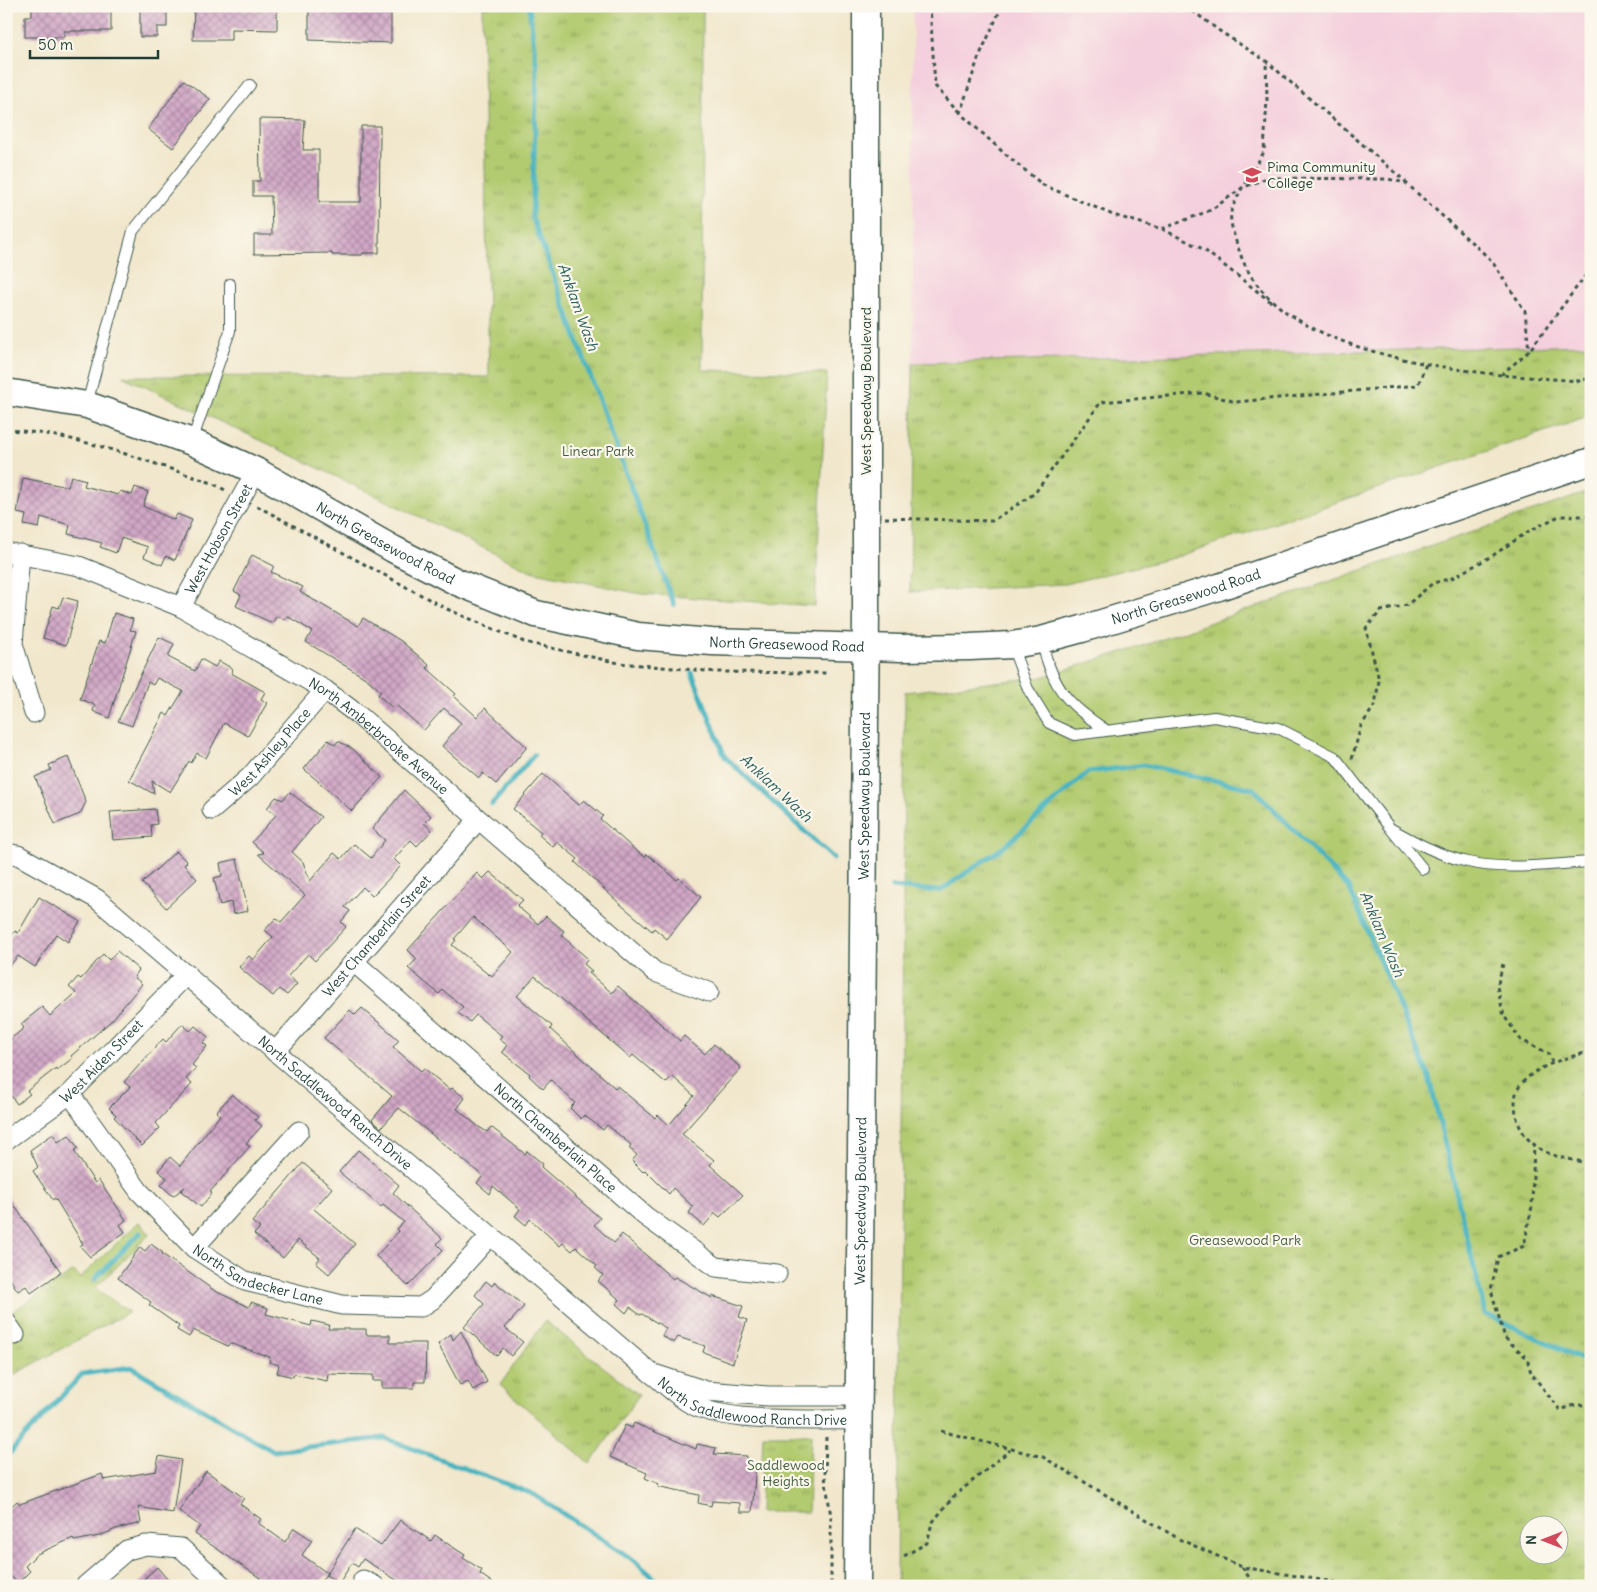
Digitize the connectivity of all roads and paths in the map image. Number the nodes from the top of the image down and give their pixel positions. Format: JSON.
{"nodes":[{"id":1,"x":866,"y":6,"type":"edge"},
{"id":2,"x":930,"y":6,"type":"edge"},
{"id":3,"x":1002,"y":6,"type":"edge"},
{"id":4,"x":1186,"y":6,"type":"edge"},
{"id":5,"x":1266,"y":61,"type":"junction"},
{"id":6,"x":250,"y":85,"type":"dead end"},
{"id":7,"x":960,"y":113,"type":"junction"},
{"id":8,"x":1406,"y":183,"type":"junction"},
{"id":9,"x":1242,"y":188,"type":"junction"},
{"id":10,"x":1162,"y":229,"type":"junction"},
{"id":11,"x":1591,"y":268,"type":"edge"},
{"id":12,"x":230,"y":284,"type":"dead end"},
{"id":13,"x":1277,"y":307,"type":"junction"},
{"id":14,"x":1529,"y":351,"type":"junction"},
{"id":15,"x":1426,"y":364,"type":"junction"},
{"id":16,"x":1501,"y":375,"type":"junction"},
{"id":17,"x":1591,"y":378,"type":"edge"},
{"id":18,"x":6,"y":392,"type":"edge"},
{"id":19,"x":87,"y":405,"type":"junction"},
{"id":20,"x":6,"y":430,"type":"edge"},
{"id":21,"x":192,"y":442,"type":"junction"},
{"id":22,"x":1591,"y":461,"type":"edge"},
{"id":23,"x":256,"y":472,"type":"junction"},
{"id":24,"x":225,"y":490,"type":"dead end"},
{"id":25,"x":1591,"y":516,"type":"edge"},
{"id":26,"x":866,"y":518,"type":"junction"},
{"id":27,"x":13,"y":553,"type":"edge"},
{"id":28,"x":181,"y":607,"type":"junction"},
{"id":29,"x":1041,"y":640,"type":"junction"},
{"id":30,"x":1012,"y":645,"type":"junction"},
{"id":31,"x":866,"y":646,"type":"junction"},
{"id":32,"x":325,"y":690,"type":"junction"},
{"id":33,"x":34,"y":713,"type":"dead end"},
{"id":34,"x":1106,"y":730,"type":"junction"},
{"id":35,"x":1348,"y":772,"type":"junction"},
{"id":36,"x":212,"y":810,"type":"dead end"},
{"id":37,"x":478,"y":820,"type":"junction"},
{"id":38,"x":1390,"y":828,"type":"junction"},
{"id":39,"x":6,"y":853,"type":"edge"},
{"id":40,"x":1591,"y":862,"type":"edge"},
{"id":41,"x":1423,"y":869,"type":"dead end"},
{"id":42,"x":355,"y":963,"type":"junction"},
{"id":43,"x":1503,"y":964,"type":"dead end"},
{"id":44,"x":187,"y":974,"type":"junction"},
{"id":45,"x":709,"y":992,"type":"dead end"},
{"id":46,"x":276,"y":1052,"type":"junction"},
{"id":47,"x":1591,"y":1052,"type":"edge"},
{"id":48,"x":1552,"y":1062,"type":"junction"},
{"id":49,"x":70,"y":1094,"type":"junction"},
{"id":50,"x":299,"y":1131,"type":"dead end"},
{"id":51,"x":6,"y":1140,"type":"edge"},
{"id":52,"x":1534,"y":1143,"type":"junction"},
{"id":53,"x":1591,"y":1164,"type":"edge"},
{"id":54,"x":490,"y":1236,"type":"junction"},
{"id":55,"x":194,"y":1248,"type":"junction"},
{"id":56,"x":777,"y":1274,"type":"dead end"},
{"id":57,"x":651,"y":1373,"type":"junction"},
{"id":58,"x":1591,"y":1405,"type":"edge"},
{"id":59,"x":858,"y":1408,"type":"junction"},
{"id":60,"x":826,"y":1419,"type":"junction"},
{"id":61,"x":941,"y":1431,"type":"dead end"},
{"id":62,"x":1010,"y":1449,"type":"junction"},
{"id":63,"x":904,"y":1556,"type":"dead end"},
{"id":64,"x":1242,"y":1567,"type":"junction"},
{"id":65,"x":85,"y":1586,"type":"edge"},
{"id":66,"x":224,"y":1586,"type":"edge"},
{"id":67,"x":831,"y":1586,"type":"edge"},
{"id":68,"x":857,"y":1586,"type":"edge"},
{"id":69,"x":1255,"y":1586,"type":"edge"},
{"id":70,"x":1358,"y":1586,"type":"edge"}],
"edges":[{"from":1,"to":26,"type":"main road","name":"West Speedway Boulevard"},
{"from":2,"to":7,"type":"path"},
{"from":3,"to":7,"type":"path"},
{"from":4,"to":5,"type":"path"},
{"from":5,"to":8,"type":"path"},
{"from":5,"to":9,"type":"path"},
{"from":6,"to":19,"type":"lane"},
{"from":7,"to":10,"type":"path"},
{"from":8,"to":9,"type":"path"},
{"from":8,"to":14,"type":"path"},
{"from":9,"to":10,"type":"path"},
{"from":9,"to":13,"type":"path"},
{"from":10,"to":13,"type":"path"},
{"from":11,"to":14,"type":"path"},
{"from":12,"to":21,"type":"lane"},
{"from":13,"to":15,"type":"path"},
{"from":14,"to":16,"type":"path"},
{"from":15,"to":16,"type":"path"},
{"from":15,"to":26,"type":"path"},
{"from":16,"to":17,"type":"path"},
{"from":18,"to":19,"type":"main road","name":"North Greasewood Road"},
{"from":19,"to":21,"type":"main road","name":"North Greasewood Road"},
{"from":20,"to":24,"type":"path"},
{"from":21,"to":23,"type":"main road","name":"North Greasewood Road"},
{"from":22,"to":29,"type":"main road","name":"North Greasewood Road"},
{"from":23,"to":28,"type":"street","name":"West Hobson Street"},
{"from":23,"to":31,"type":"main road","name":"North Greasewood Road"},
{"from":25,"to":35,"type":"path"},
{"from":26,"to":31,"type":"main road","name":"West Speedway Boulevard"},
{"from":27,"to":28,"type":"street","name":"North Amberbrooke Avenue"},
{"from":27,"to":33,"type":"street"},
{"from":28,"to":32,"type":"street","name":"North Amberbrooke Avenue"},
{"from":29,"to":30,"type":"main road","name":"North Greasewood Road"},
{"from":29,"to":34,"type":"lane"},
{"from":30,"to":31,"type":"main road","name":"North Greasewood Road"},
{"from":30,"to":34,"type":"lane"},
{"from":31,"to":59,"type":"main road","name":"West Speedway Boulevard"},
{"from":32,"to":36,"type":"street","name":"West Ashley Place"},
{"from":32,"to":37,"type":"street","name":"North Amberbrooke Avenue"},
{"from":34,"to":35,"type":"lane"},
{"from":35,"to":38,"type":"lane"},
{"from":37,"to":42,"type":"street","name":"West Chamberlain Street"},
{"from":37,"to":45,"type":"street","name":"North Amberbrooke Avenue"},
{"from":38,"to":40,"type":"lane"},
{"from":38,"to":41,"type":"lane"},
{"from":39,"to":44,"type":"street","name":"North Saddlewood Ranch Drive"},
{"from":42,"to":46,"type":"street","name":"West Chamberlain Street"},
{"from":42,"to":56,"type":"street","name":"North Chamberlain Place"},
{"from":43,"to":48,"type":"path"},
{"from":44,"to":46,"type":"street","name":"North Saddlewood Ranch Drive"},
{"from":44,"to":49,"type":"street","name":"West Aiden Street"},
{"from":46,"to":54,"type":"street","name":"North Saddlewood Ranch Drive"},
{"from":47,"to":48,"type":"path"},
{"from":48,"to":52,"type":"path"},
{"from":49,"to":51,"type":"street","name":"West Aiden Street"},
{"from":49,"to":55,"type":"street","name":"North Sandecker Lane"},
{"from":50,"to":55,"type":"street"},
{"from":52,"to":53,"type":"path"},
{"from":52,"to":58,"type":"path"},
{"from":54,"to":55,"type":"street","name":"North Sandecker Lane"},
{"from":54,"to":57,"type":"street","name":"North Saddlewood Ranch Drive"},
{"from":57,"to":59,"type":"street","name":"North Saddlewood Ranch Drive"},
{"from":57,"to":60,"type":"street","name":"North Saddlewood Ranch Drive"},
{"from":59,"to":60,"type":"street","name":"North Saddlewood Ranch Drive"},
{"from":59,"to":68,"type":"main road","name":"West Speedway Boulevard"},
{"from":60,"to":67,"type":"path"},
{"from":61,"to":62,"type":"path"},
{"from":62,"to":63,"type":"path"},
{"from":62,"to":64,"type":"path"},
{"from":64,"to":69,"type":"path"},
{"from":64,"to":70,"type":"path"},
{"from":65,"to":66,"type":"street"}]}
